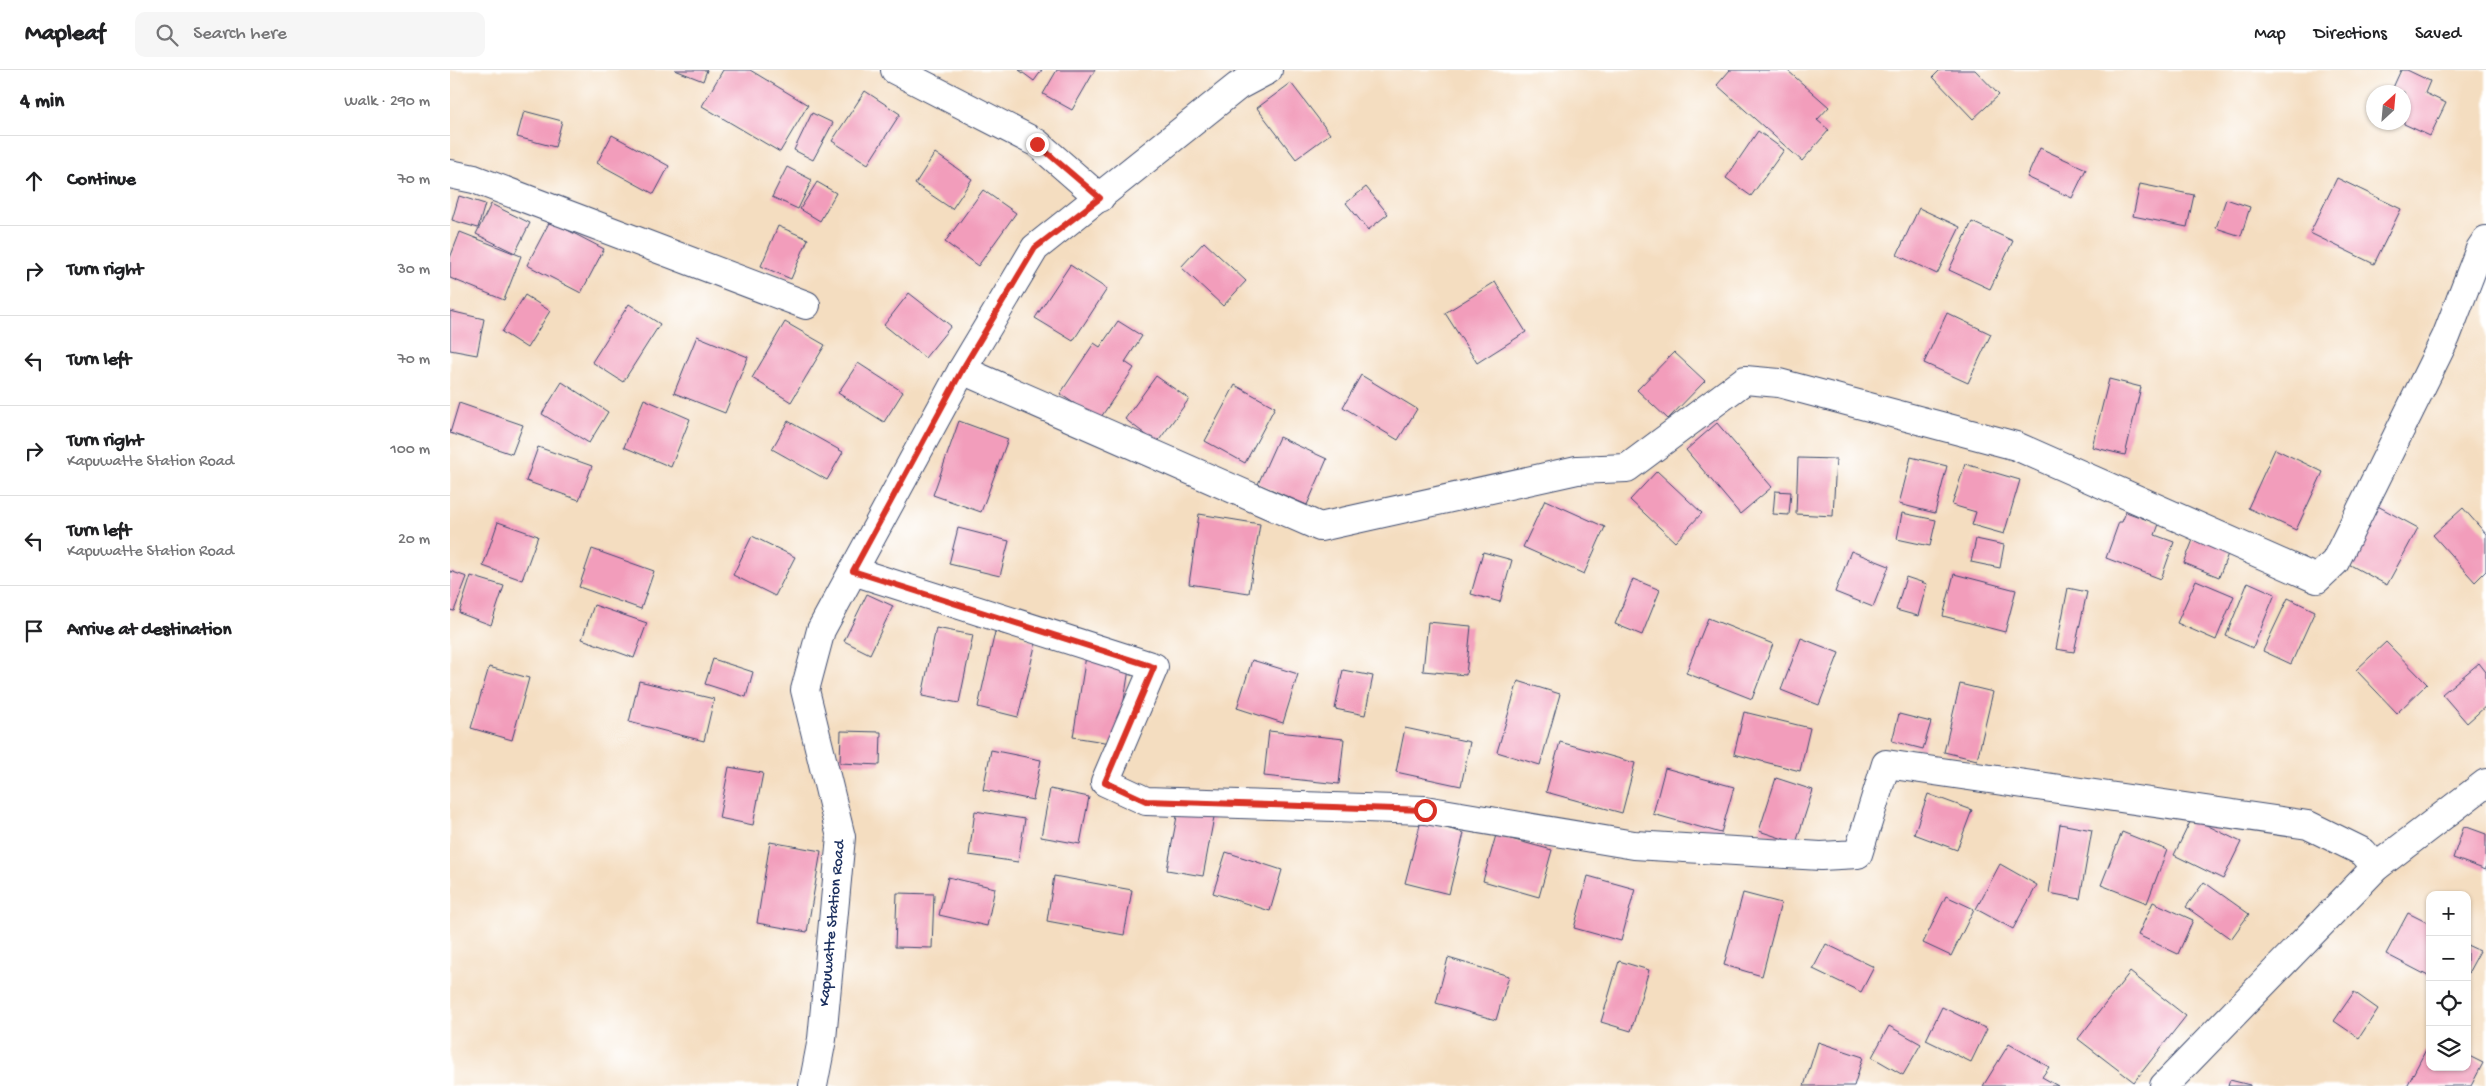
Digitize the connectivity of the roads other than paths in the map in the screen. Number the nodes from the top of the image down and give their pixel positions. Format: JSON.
{"nodes":[{"id":1,"x":895,"y":70,"type":"edge"},
{"id":2,"x":1268,"y":70,"type":"edge"},
{"id":3,"x":450,"y":174,"type":"edge"},
{"id":4,"x":1100,"y":198,"type":"junction"},
{"id":5,"x":2486,"y":240,"type":"edge"},
{"id":6,"x":806,"y":305,"type":"dead end"},
{"id":7,"x":962,"y":370,"type":"junction"},
{"id":8,"x":853,"y":571,"type":"junction"},
{"id":9,"x":2486,"y":784,"type":"edge"},
{"id":10,"x":2376,"y":867,"type":"junction"},
{"id":11,"x":813,"y":1086,"type":"edge"},
{"id":12,"x":2164,"y":1086,"type":"edge"}],
"edges":[{"from":1,"to":4,"type":"street"},
{"from":2,"to":4,"type":"street","name":"Kapuwatte Station Road"},
{"from":3,"to":6,"type":"street"},
{"from":4,"to":7,"type":"street","name":"Kapuwatte Station Road"},
{"from":5,"to":7,"type":"street"},
{"from":7,"to":8,"type":"street","name":"Kapuwatte Station Road"},
{"from":8,"to":10,"type":"street"},
{"from":8,"to":11,"type":"street","name":"Kapuwatte Station Road"},
{"from":9,"to":10,"type":"street"},
{"from":10,"to":12,"type":"street"}]}
